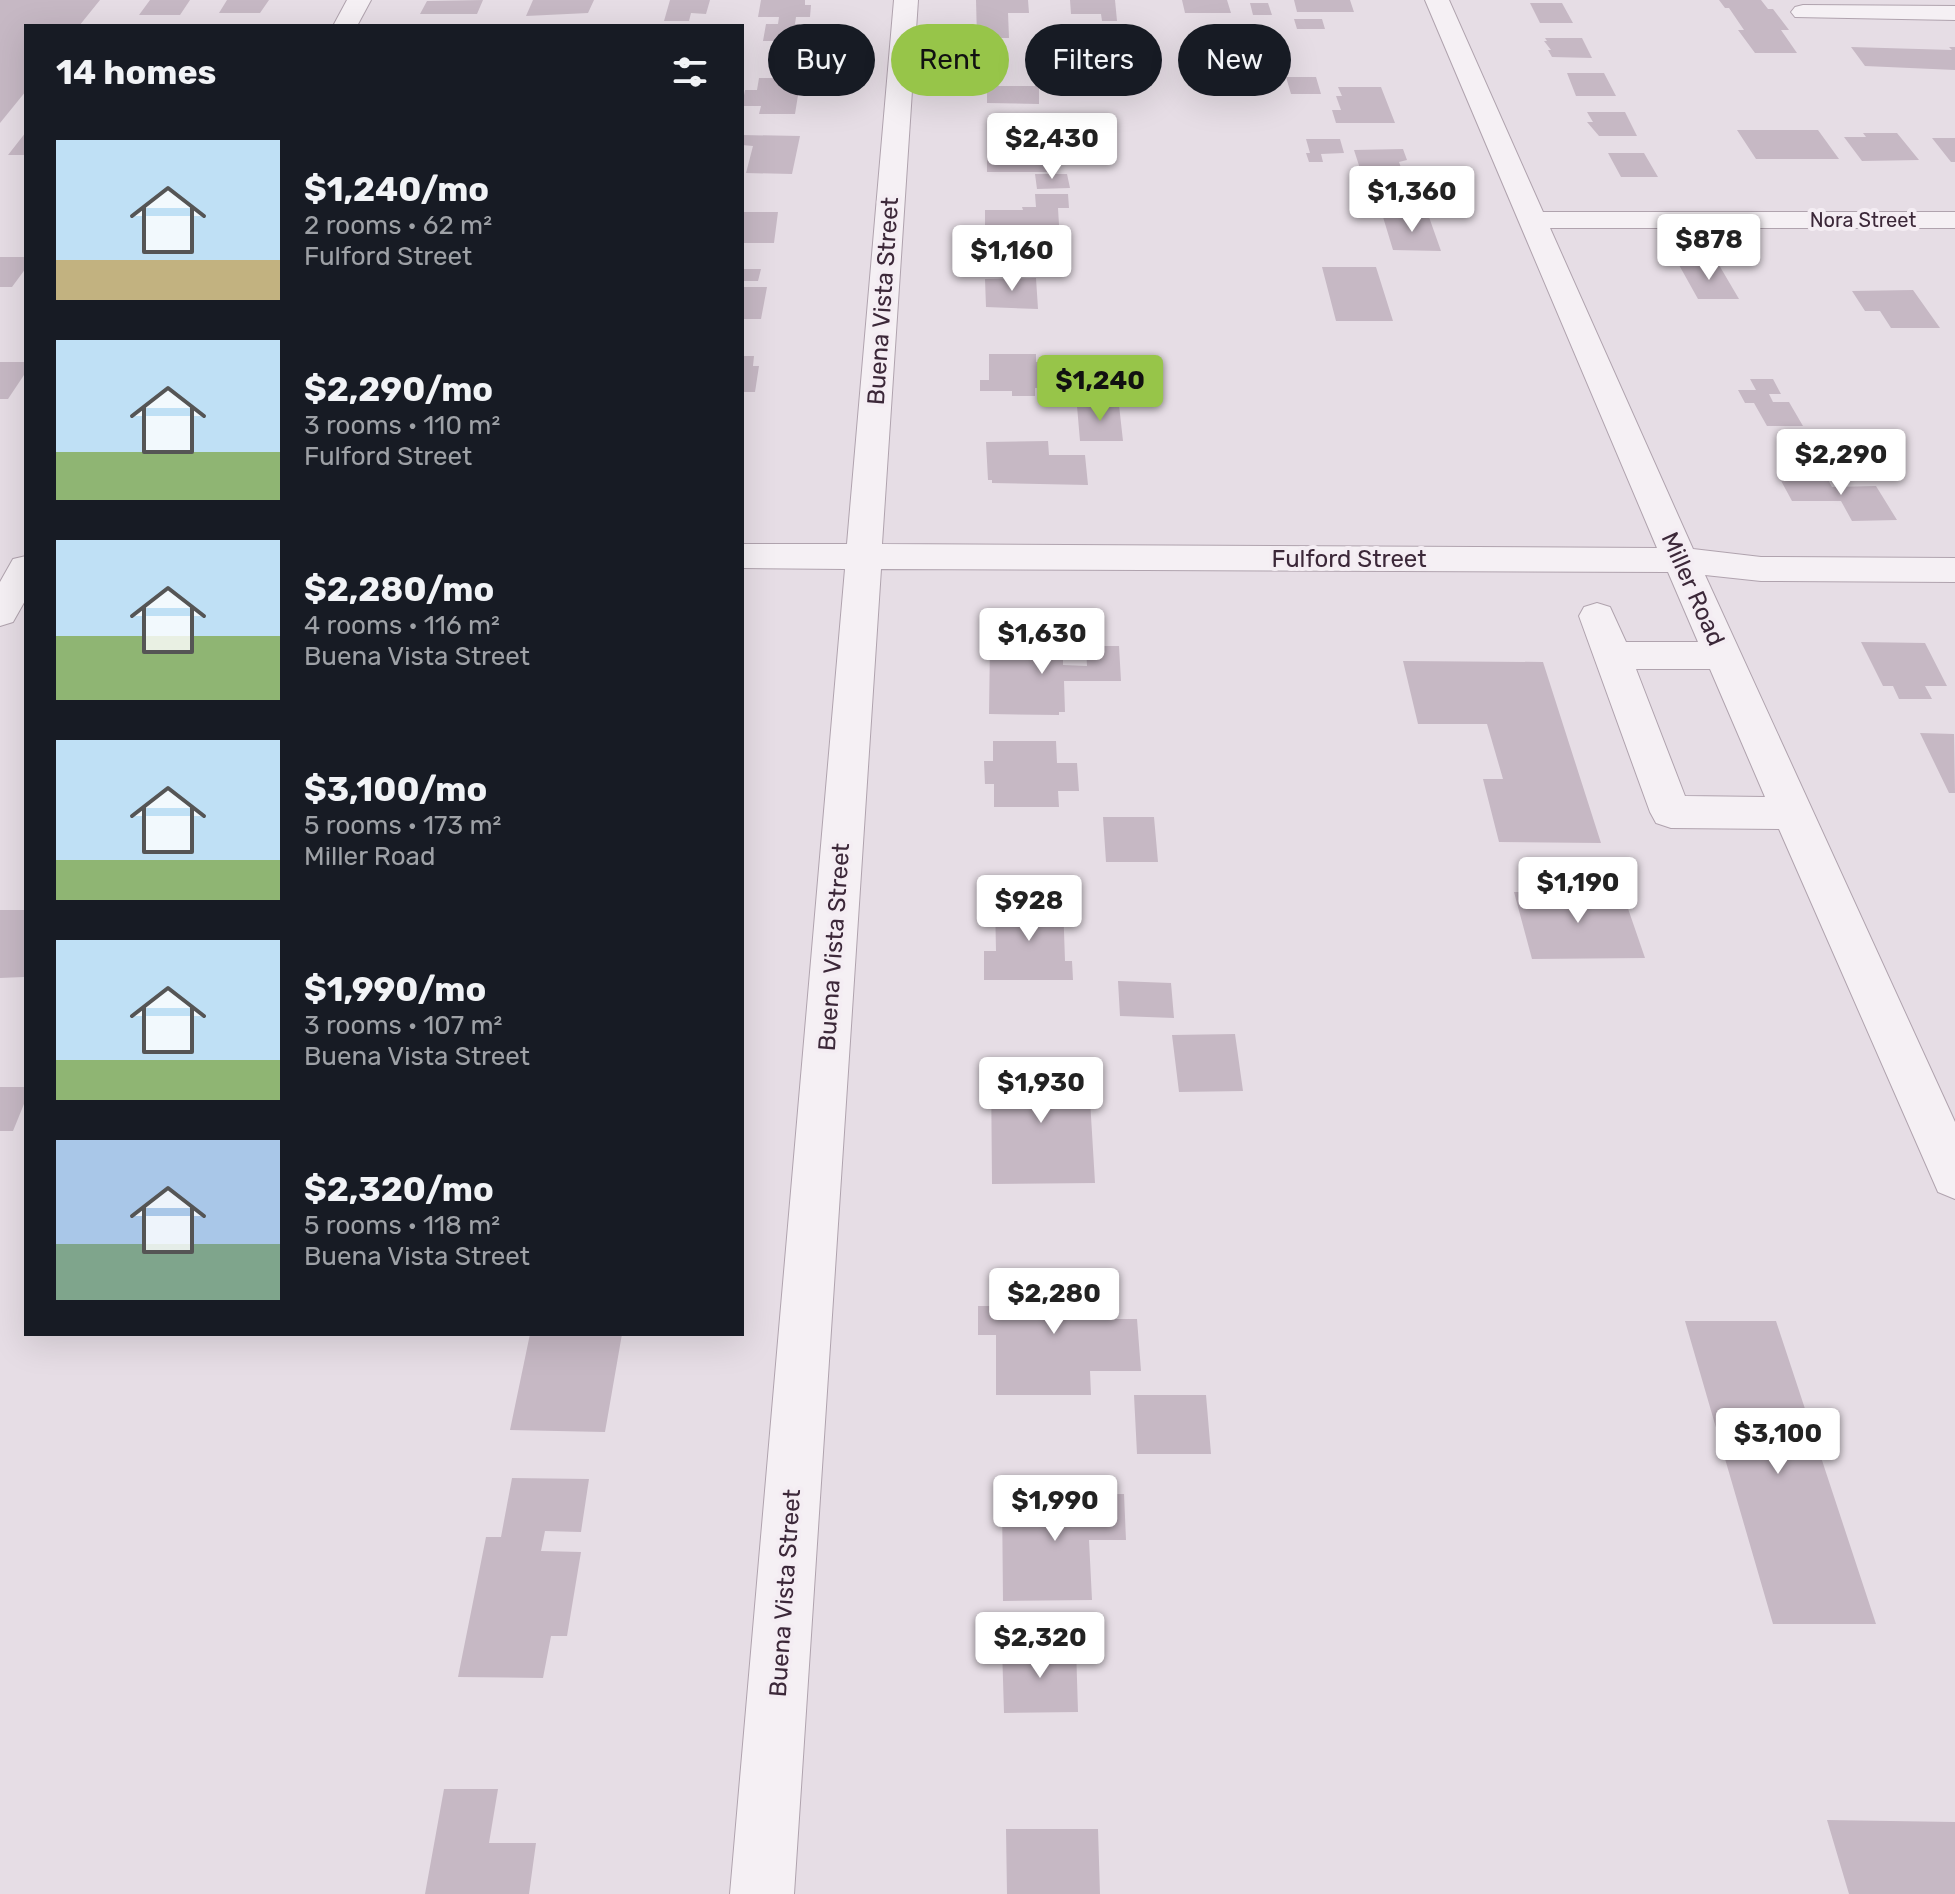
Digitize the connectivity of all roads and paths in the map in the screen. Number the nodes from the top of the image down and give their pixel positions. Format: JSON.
{"nodes":[{"id":1,"x":359,"y":0,"type":"edge"},
{"id":2,"x":906,"y":0,"type":"edge"},
{"id":3,"x":1437,"y":0,"type":"edge"},
{"id":4,"x":1803,"y":12,"type":"dead end"},
{"id":5,"x":1955,"y":13,"type":"edge"},
{"id":6,"x":346,"y":24,"type":"edge"},
{"id":7,"x":1532,"y":220,"type":"junction"},
{"id":8,"x":1955,"y":220,"type":"edge"},
{"id":9,"x":0,"y":550,"type":"edge"},
{"id":10,"x":24,"y":550,"type":"edge"},
{"id":11,"x":744,"y":556,"type":"edge"},
{"id":12,"x":863,"y":557,"type":"junction"},
{"id":13,"x":1680,"y":560,"type":"junction"},
{"id":14,"x":1955,"y":570,"type":"edge"},
{"id":15,"x":24,"y":571,"type":"edge"},
{"id":16,"x":0,"y":613,"type":"edge"},
{"id":17,"x":1597,"y":616,"type":"dead end"},
{"id":18,"x":1723,"y":655,"type":"junction"},
{"id":19,"x":1613,"y":656,"type":"junction"},
{"id":20,"x":1793,"y":813,"type":"junction"},
{"id":21,"x":1955,"y":1176,"type":"edge"},
{"id":22,"x":762,"y":1894,"type":"edge"}],
"edges":[{"from":1,"to":6,"type":"street"},
{"from":2,"to":12,"type":"street","name":"Buena Vista Street"},
{"from":3,"to":7,"type":"street","name":"Miller Road"},
{"from":4,"to":5,"type":"street"},
{"from":7,"to":8,"type":"street","name":"Nora Street"},
{"from":7,"to":13,"type":"street","name":"Miller Road"},
{"from":9,"to":10,"type":"street"},
{"from":11,"to":12,"type":"street","name":"Fulford Street"},
{"from":12,"to":13,"type":"street","name":"Fulford Street"},
{"from":12,"to":22,"type":"street","name":"Buena Vista Street"},
{"from":13,"to":14,"type":"street","name":"Fulford Street"},
{"from":13,"to":18,"type":"street","name":"Miller Road"},
{"from":15,"to":16,"type":"street"},
{"from":17,"to":19,"type":"street"},
{"from":18,"to":19,"type":"street"},
{"from":18,"to":20,"type":"street","name":"Miller Road"},
{"from":19,"to":20,"type":"street"},
{"from":20,"to":21,"type":"street","name":"Miller Road"}]}
